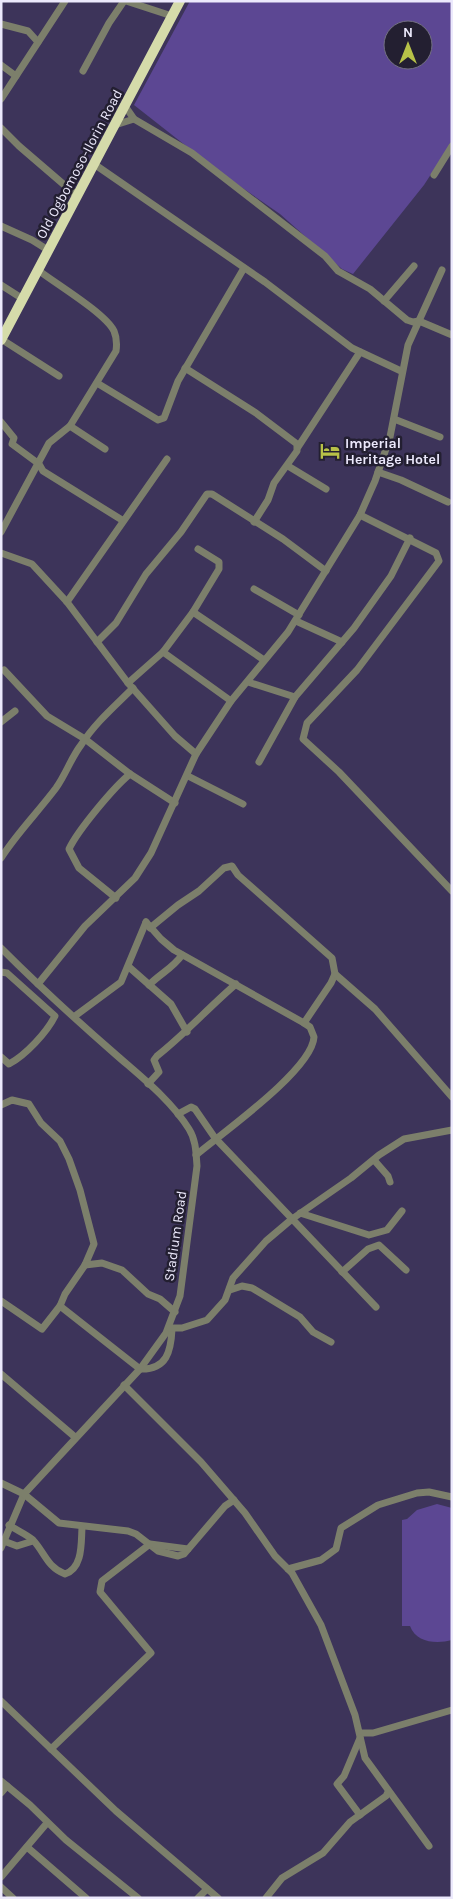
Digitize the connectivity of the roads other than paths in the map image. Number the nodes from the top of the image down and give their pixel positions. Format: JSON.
{"nodes":[{"id":1,"x":66,"y":1,"type":"edge"},
{"id":2,"x":125,"y":1,"type":"edge"},
{"id":3,"x":180,"y":1,"type":"edge"},
{"id":4,"x":172,"y":16,"type":"junction"},
{"id":5,"x":1,"y":24,"type":"edge"},
{"id":6,"x":38,"y":42,"type":"junction"},
{"id":7,"x":1,"y":65,"type":"edge"},
{"id":8,"x":83,"y":70,"type":"dead end"},
{"id":9,"x":16,"y":76,"type":"junction"},
{"id":10,"x":1,"y":98,"type":"edge"},
{"id":11,"x":125,"y":106,"type":"junction"},
{"id":12,"x":134,"y":119,"type":"junction"},
{"id":13,"x":115,"y":125,"type":"junction"},
{"id":14,"x":1,"y":128,"type":"edge"},
{"id":15,"x":452,"y":146,"type":"edge"},
{"id":16,"x":94,"y":164,"type":"junction"},
{"id":17,"x":434,"y":175,"type":"dead end"},
{"id":18,"x":76,"y":195,"type":"junction"},
{"id":19,"x":1,"y":226,"type":"edge"},
{"id":20,"x":48,"y":250,"type":"junction"},
{"id":21,"x":414,"y":266,"type":"dead end"},
{"id":22,"x":244,"y":268,"type":"junction"},
{"id":23,"x":38,"y":270,"type":"junction"},
{"id":24,"x":442,"y":270,"type":"dead end"},
{"id":25,"x":1,"y":285,"type":"edge"},
{"id":26,"x":23,"y":299,"type":"junction"},
{"id":27,"x":384,"y":301,"type":"junction"},
{"id":28,"x":419,"y":321,"type":"junction"},
{"id":29,"x":452,"y":335,"type":"edge"},
{"id":30,"x":1,"y":340,"type":"edge"},
{"id":31,"x":360,"y":352,"type":"junction"},
{"id":32,"x":185,"y":368,"type":"junction"},
{"id":33,"x":402,"y":371,"type":"junction"},
{"id":34,"x":59,"y":376,"type":"dead end"},
{"id":35,"x":97,"y":383,"type":"junction"},
{"id":36,"x":394,"y":419,"type":"junction"},
{"id":37,"x":1,"y":422,"type":"edge"},
{"id":38,"x":70,"y":426,"type":"junction"},
{"id":39,"x":440,"y":437,"type":"dead end"},
{"id":40,"x":298,"y":447,"type":"junction"},
{"id":41,"x":104,"y":449,"type":"dead end"},
{"id":42,"x":166,"y":459,"type":"dead end"},
{"id":43,"x":39,"y":464,"type":"junction"},
{"id":44,"x":288,"y":466,"type":"junction"},
{"id":45,"x":44,"y":471,"type":"junction"},
{"id":46,"x":378,"y":472,"type":"junction"},
{"id":47,"x":33,"y":474,"type":"junction"},
{"id":48,"x":326,"y":489,"type":"dead end"},
{"id":49,"x":448,"y":502,"type":"dead end"},
{"id":50,"x":360,"y":515,"type":"junction"},
{"id":51,"x":122,"y":520,"type":"junction"},
{"id":52,"x":254,"y":522,"type":"junction"},
{"id":53,"x":1,"y":532,"type":"edge"},
{"id":54,"x":410,"y":538,"type":"junction"},
{"id":55,"x":198,"y":548,"type":"dead end"},
{"id":56,"x":1,"y":553,"type":"edge"},
{"id":57,"x":326,"y":571,"type":"junction"},
{"id":58,"x":254,"y":589,"type":"dead end"},
{"id":59,"x":66,"y":602,"type":"junction"},
{"id":60,"x":193,"y":612,"type":"junction"},
{"id":61,"x":297,"y":618,"type":"junction"},
{"id":62,"x":97,"y":642,"type":"junction"},
{"id":63,"x":342,"y":642,"type":"junction"},
{"id":64,"x":163,"y":652,"type":"junction"},
{"id":65,"x":264,"y":660,"type":"junction"},
{"id":66,"x":4,"y":670,"type":"dead end"},
{"id":67,"x":248,"y":682,"type":"junction"},
{"id":68,"x":130,"y":686,"type":"junction"},
{"id":69,"x":295,"y":697,"type":"junction"},
{"id":70,"x":231,"y":701,"type":"junction"},
{"id":71,"x":15,"y":711,"type":"dead end"},
{"id":72,"x":1,"y":722,"type":"edge"},
{"id":73,"x":85,"y":739,"type":"junction"},
{"id":74,"x":196,"y":754,"type":"junction"},
{"id":75,"x":259,"y":762,"type":"dead end"},
{"id":76,"x":130,"y":774,"type":"junction"},
{"id":77,"x":188,"y":776,"type":"junction"},
{"id":78,"x":175,"y":803,"type":"junction"},
{"id":79,"x":243,"y":804,"type":"dead end"},
{"id":80,"x":1,"y":858,"type":"edge"},
{"id":81,"x":452,"y":891,"type":"edge"},
{"id":82,"x":116,"y":898,"type":"junction"},
{"id":83,"x":150,"y":928,"type":"junction"},
{"id":84,"x":1,"y":948,"type":"edge"},
{"id":85,"x":182,"y":955,"type":"junction"},
{"id":86,"x":129,"y":966,"type":"junction"},
{"id":87,"x":1,"y":972,"type":"edge"},
{"id":88,"x":335,"y":974,"type":"junction"},
{"id":89,"x":38,"y":984,"type":"junction"},
{"id":90,"x":236,"y":984,"type":"junction"},
{"id":91,"x":149,"y":985,"type":"junction"},
{"id":92,"x":75,"y":1016,"type":"junction"},
{"id":93,"x":304,"y":1023,"type":"junction"},
{"id":94,"x":187,"y":1032,"type":"junction"},
{"id":95,"x":1,"y":1057,"type":"edge"},
{"id":96,"x":148,"y":1084,"type":"junction"},
{"id":97,"x":452,"y":1097,"type":"edge"},
{"id":98,"x":1,"y":1105,"type":"edge"},
{"id":99,"x":178,"y":1114,"type":"junction"},
{"id":100,"x":452,"y":1130,"type":"edge"},
{"id":101,"x":215,"y":1138,"type":"junction"},
{"id":102,"x":196,"y":1155,"type":"junction"},
{"id":103,"x":374,"y":1160,"type":"junction"},
{"id":104,"x":390,"y":1182,"type":"dead end"},
{"id":105,"x":402,"y":1211,"type":"dead end"},
{"id":106,"x":300,"y":1212,"type":"junction"},
{"id":107,"x":292,"y":1218,"type":"junction"},
{"id":108,"x":377,"y":1234,"type":"junction"},
{"id":109,"x":379,"y":1245,"type":"junction"},
{"id":110,"x":85,"y":1265,"type":"junction"},
{"id":111,"x":406,"y":1270,"type":"dead end"},
{"id":112,"x":342,"y":1272,"type":"junction"},
{"id":113,"x":230,"y":1290,"type":"junction"},
{"id":114,"x":1,"y":1301,"type":"edge"},
{"id":115,"x":60,"y":1306,"type":"junction"},
{"id":116,"x":376,"y":1308,"type":"dead end"},
{"id":117,"x":175,"y":1312,"type":"junction"},
{"id":118,"x":170,"y":1328,"type":"junction"},
{"id":119,"x":332,"y":1342,"type":"dead end"},
{"id":120,"x":140,"y":1369,"type":"junction"},
{"id":121,"x":1,"y":1374,"type":"edge"},
{"id":122,"x":124,"y":1385,"type":"junction"},
{"id":123,"x":75,"y":1437,"type":"junction"},
{"id":124,"x":1,"y":1483,"type":"edge"},
{"id":125,"x":24,"y":1494,"type":"junction"},
{"id":126,"x":452,"y":1497,"type":"edge"},
{"id":127,"x":234,"y":1500,"type":"junction"},
{"id":128,"x":9,"y":1525,"type":"junction"},
{"id":129,"x":82,"y":1528,"type":"junction"},
{"id":130,"x":33,"y":1541,"type":"junction"},
{"id":131,"x":2,"y":1543,"type":"edge"},
{"id":132,"x":150,"y":1544,"type":"junction"},
{"id":133,"x":288,"y":1569,"type":"junction"},
{"id":134,"x":1,"y":1701,"type":"edge"},
{"id":135,"x":452,"y":1710,"type":"edge"},
{"id":136,"x":360,"y":1735,"type":"junction"},
{"id":137,"x":51,"y":1749,"type":"junction"},
{"id":138,"x":4,"y":1783,"type":"edge"},
{"id":139,"x":388,"y":1792,"type":"junction"},
{"id":140,"x":1,"y":1793,"type":"edge"},
{"id":141,"x":360,"y":1815,"type":"junction"},
{"id":142,"x":48,"y":1824,"type":"junction"},
{"id":143,"x":429,"y":1846,"type":"dead end"},
{"id":144,"x":27,"y":1847,"type":"junction"},
{"id":145,"x":1,"y":1877,"type":"edge"},
{"id":146,"x":1,"y":1888,"type":"edge"},
{"id":147,"x":207,"y":1889,"type":"junction"},
{"id":148,"x":13,"y":1898,"type":"edge"},
{"id":149,"x":86,"y":1898,"type":"edge"},
{"id":150,"x":138,"y":1898,"type":"edge"},
{"id":151,"x":198,"y":1898,"type":"edge"},
{"id":152,"x":218,"y":1898,"type":"edge"},
{"id":153,"x":266,"y":1898,"type":"edge"}],
"edges":[{"from":1,"to":6,"type":"street"},
{"from":2,"to":4,"type":"street"},
{"from":2,"to":8,"type":"street"},
{"from":3,"to":4,"type":"highway","name":"Old Ogbomoso-Ilorin Road"},
{"from":4,"to":11,"type":"highway","name":"Old Ogbomoso-Ilorin Road"},
{"from":5,"to":6,"type":"street"},
{"from":6,"to":9,"type":"street"},
{"from":7,"to":9,"type":"street"},
{"from":9,"to":10,"type":"street"},
{"from":11,"to":12,"type":"street"},
{"from":11,"to":13,"type":"highway","name":"Old Ogbomoso-Ilorin Road"},
{"from":12,"to":13,"type":"street"},
{"from":12,"to":27,"type":"street"},
{"from":13,"to":16,"type":"highway","name":"Old Ogbomoso-Ilorin Road"},
{"from":14,"to":18,"type":"street"},
{"from":15,"to":17,"type":"street"},
{"from":16,"to":18,"type":"highway","name":"Old Ogbomoso-Ilorin Road"},
{"from":16,"to":22,"type":"street"},
{"from":18,"to":20,"type":"highway","name":"Old Ogbomoso-Ilorin Road"},
{"from":19,"to":20,"type":"street"},
{"from":20,"to":23,"type":"highway","name":"Old Ogbomoso-Ilorin Road"},
{"from":21,"to":27,"type":"street"},
{"from":22,"to":31,"type":"street"},
{"from":22,"to":32,"type":"street"},
{"from":23,"to":26,"type":"highway","name":"Old Ogbomoso-Ilorin Road"},
{"from":23,"to":35,"type":"street"},
{"from":24,"to":28,"type":"street"},
{"from":25,"to":26,"type":"street"},
{"from":26,"to":30,"type":"highway","name":"Old Ogbomoso-Ilorin Road"},
{"from":27,"to":28,"type":"street"},
{"from":28,"to":29,"type":"street"},
{"from":28,"to":33,"type":"street"},
{"from":30,"to":34,"type":"street"},
{"from":31,"to":33,"type":"street"},
{"from":31,"to":40,"type":"street"},
{"from":32,"to":35,"type":"street"},
{"from":32,"to":40,"type":"street"},
{"from":33,"to":36,"type":"street"},
{"from":35,"to":38,"type":"street"},
{"from":36,"to":39,"type":"street"},
{"from":36,"to":46,"type":"street"},
{"from":37,"to":43,"type":"street"},
{"from":38,"to":41,"type":"street"},
{"from":38,"to":43,"type":"street"},
{"from":40,"to":44,"type":"street"},
{"from":42,"to":51,"type":"street"},
{"from":43,"to":45,"type":"street"},
{"from":43,"to":47,"type":"street"},
{"from":44,"to":48,"type":"street"},
{"from":44,"to":52,"type":"street"},
{"from":45,"to":47,"type":"street"},
{"from":45,"to":51,"type":"street"},
{"from":46,"to":49,"type":"street"},
{"from":46,"to":50,"type":"street"},
{"from":47,"to":53,"type":"street"},
{"from":50,"to":54,"type":"street"},
{"from":50,"to":57,"type":"street"},
{"from":51,"to":59,"type":"street"},
{"from":52,"to":57,"type":"street"},
{"from":52,"to":62,"type":"street"},
{"from":54,"to":63,"type":"street"},
{"from":54,"to":81,"type":"street"},
{"from":55,"to":60,"type":"street"},
{"from":56,"to":59,"type":"street"},
{"from":57,"to":61,"type":"street"},
{"from":58,"to":61,"type":"street"},
{"from":59,"to":62,"type":"street"},
{"from":60,"to":64,"type":"street"},
{"from":60,"to":65,"type":"street"},
{"from":61,"to":63,"type":"street"},
{"from":61,"to":65,"type":"street"},
{"from":62,"to":68,"type":"street"},
{"from":63,"to":69,"type":"street"},
{"from":64,"to":68,"type":"street"},
{"from":64,"to":70,"type":"street"},
{"from":65,"to":67,"type":"street"},
{"from":66,"to":73,"type":"street"},
{"from":67,"to":69,"type":"street"},
{"from":67,"to":70,"type":"street"},
{"from":68,"to":73,"type":"street"},
{"from":68,"to":74,"type":"street"},
{"from":69,"to":75,"type":"street"},
{"from":70,"to":74,"type":"street"},
{"from":71,"to":72,"type":"street"},
{"from":73,"to":76,"type":"street"},
{"from":73,"to":80,"type":"street"},
{"from":74,"to":77,"type":"street"},
{"from":76,"to":78,"type":"street"},
{"from":76,"to":82,"type":"street"},
{"from":77,"to":78,"type":"street"},
{"from":77,"to":79,"type":"street"},
{"from":78,"to":82,"type":"street"},
{"from":82,"to":89,"type":"street"},
{"from":83,"to":85,"type":"street"},
{"from":83,"to":86,"type":"street"},
{"from":83,"to":88,"type":"street"},
{"from":84,"to":89,"type":"street","name":"Stadium Road"},
{"from":85,"to":90,"type":"street"},
{"from":85,"to":91,"type":"street"},
{"from":86,"to":91,"type":"street"},
{"from":86,"to":92,"type":"street"},
{"from":87,"to":95,"type":"street"},
{"from":88,"to":93,"type":"street"},
{"from":88,"to":97,"type":"street"},
{"from":89,"to":92,"type":"street","name":"Stadium Road"},
{"from":90,"to":93,"type":"street"},
{"from":90,"to":94,"type":"street"},
{"from":91,"to":94,"type":"street"},
{"from":92,"to":96,"type":"street","name":"Stadium Road"},
{"from":93,"to":101,"type":"street"},
{"from":94,"to":96,"type":"street"},
{"from":96,"to":99,"type":"street","name":"Stadium Road"},
{"from":98,"to":110,"type":"street"},
{"from":99,"to":101,"type":"street"},
{"from":99,"to":102,"type":"street","name":"Stadium Road"},
{"from":100,"to":103,"type":"street"},
{"from":101,"to":102,"type":"street"},
{"from":101,"to":107,"type":"street"},
{"from":102,"to":117,"type":"street","name":"Stadium Road"},
{"from":103,"to":104,"type":"street"},
{"from":103,"to":106,"type":"street"},
{"from":105,"to":108,"type":"street"},
{"from":106,"to":107,"type":"street"},
{"from":106,"to":108,"type":"street"},
{"from":107,"to":112,"type":"street"},
{"from":107,"to":113,"type":"street"},
{"from":108,"to":109,"type":"street"},
{"from":109,"to":111,"type":"street"},
{"from":109,"to":112,"type":"street"},
{"from":110,"to":115,"type":"street"},
{"from":110,"to":117,"type":"street"},
{"from":112,"to":116,"type":"street"},
{"from":113,"to":118,"type":"street"},
{"from":113,"to":119,"type":"street"},
{"from":114,"to":115,"type":"street"},
{"from":115,"to":120,"type":"street"},
{"from":117,"to":118,"type":"street","name":"Stadium Road"},
{"from":118,"to":120,"type":"street","name":"Stadium Road"},
{"from":118,"to":120,"type":"street"},
{"from":120,"to":122,"type":"street","name":"Stadium Road"},
{"from":121,"to":123,"type":"street"},
{"from":122,"to":123,"type":"street","name":"Stadium Road"},
{"from":122,"to":127,"type":"street"},
{"from":123,"to":125,"type":"street","name":"Stadium Road"},
{"from":124,"to":125,"type":"street"},
{"from":125,"to":128,"type":"street","name":"Stadium Road"},
{"from":125,"to":129,"type":"street"},
{"from":126,"to":133,"type":"street"},
{"from":127,"to":132,"type":"street"},
{"from":127,"to":133,"type":"street"},
{"from":128,"to":130,"type":"street"},
{"from":128,"to":131,"type":"street","name":"Stadium Road"},
{"from":129,"to":130,"type":"street"},
{"from":129,"to":132,"type":"street"},
{"from":130,"to":131,"type":"street"},
{"from":132,"to":137,"type":"street"},
{"from":133,"to":136,"type":"street"},
{"from":134,"to":137,"type":"street"},
{"from":135,"to":136,"type":"street"},
{"from":136,"to":139,"type":"street"},
{"from":136,"to":141,"type":"street"},
{"from":137,"to":147,"type":"street"},
{"from":138,"to":140,"type":"street"},
{"from":138,"to":142,"type":"street"},
{"from":139,"to":141,"type":"street"},
{"from":139,"to":143,"type":"street"},
{"from":141,"to":153,"type":"street"},
{"from":142,"to":144,"type":"street"},
{"from":142,"to":150,"type":"street"},
{"from":144,"to":145,"type":"street"},
{"from":144,"to":149,"type":"street"},
{"from":146,"to":148,"type":"street"},
{"from":147,"to":151,"type":"street"},
{"from":147,"to":152,"type":"street"}]}
